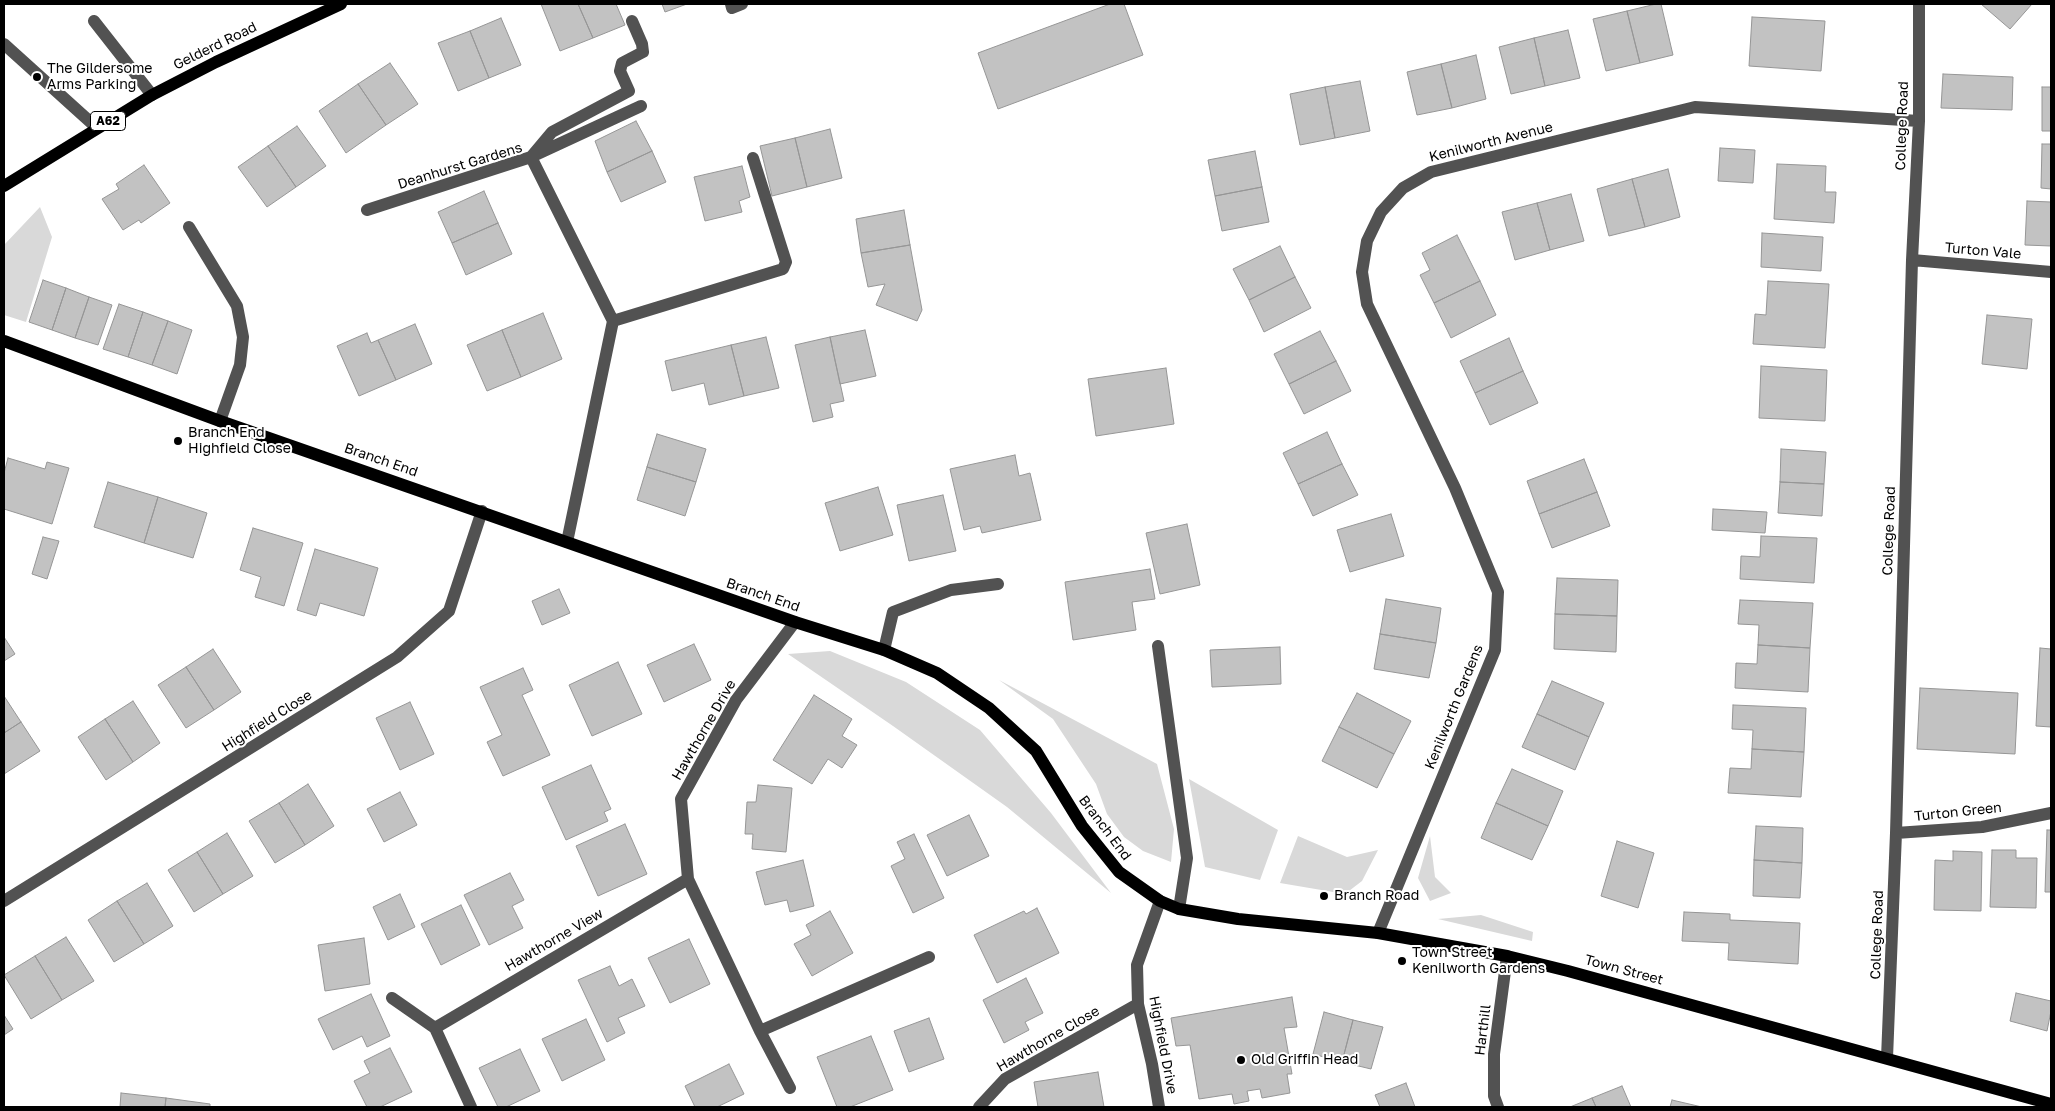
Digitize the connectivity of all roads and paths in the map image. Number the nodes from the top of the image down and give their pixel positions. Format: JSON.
{"nodes":[{"id":1,"x":341,"y":4,"type":"edge"},
{"id":2,"x":731,"y":4,"type":"edge"},
{"id":3,"x":742,"y":4,"type":"edge"},
{"id":4,"x":1919,"y":4,"type":"edge"},
{"id":5,"x":94,"y":20,"type":"dead end"},
{"id":6,"x":632,"y":21,"type":"dead end"},
{"id":7,"x":4,"y":44,"type":"edge"},
{"id":8,"x":152,"y":95,"type":"junction"},
{"id":9,"x":641,"y":106,"type":"dead end"},
{"id":10,"x":1919,"y":121,"type":"junction"},
{"id":11,"x":97,"y":128,"type":"junction"},
{"id":12,"x":531,"y":157,"type":"junction"},
{"id":13,"x":753,"y":158,"type":"dead end"},
{"id":14,"x":4,"y":186,"type":"edge"},
{"id":15,"x":367,"y":210,"type":"dead end"},
{"id":16,"x":189,"y":226,"type":"dead end"},
{"id":17,"x":1912,"y":260,"type":"junction"},
{"id":18,"x":2051,"y":272,"type":"edge"},
{"id":19,"x":613,"y":321,"type":"junction"},
{"id":20,"x":4,"y":341,"type":"edge"},
{"id":21,"x":220,"y":421,"type":"junction"},
{"id":22,"x":1455,"y":488,"type":"joint"},
{"id":23,"x":482,"y":511,"type":"junction"},
{"id":24,"x":567,"y":542,"type":"junction"},
{"id":25,"x":998,"y":584,"type":"dead end"},
{"id":26,"x":795,"y":622,"type":"junction"},
{"id":27,"x":1158,"y":646,"type":"dead end"},
{"id":28,"x":884,"y":650,"type":"junction"},
{"id":29,"x":2051,"y":813,"type":"edge"},
{"id":30,"x":1896,"y":833,"type":"junction"},
{"id":31,"x":688,"y":879,"type":"junction"},
{"id":32,"x":1160,"y":901,"type":"junction"},
{"id":33,"x":4,"y":902,"type":"edge"},
{"id":34,"x":1179,"y":909,"type":"junction"},
{"id":35,"x":1378,"y":933,"type":"junction"},
{"id":36,"x":1507,"y":956,"type":"junction"},
{"id":37,"x":929,"y":957,"type":"dead end"},
{"id":38,"x":392,"y":998,"type":"dead end"},
{"id":39,"x":1138,"y":1004,"type":"junction"},
{"id":40,"x":435,"y":1028,"type":"junction"},
{"id":41,"x":760,"y":1031,"type":"junction"},
{"id":42,"x":1887,"y":1058,"type":"junction"},
{"id":43,"x":790,"y":1088,"type":"dead end"},
{"id":44,"x":2051,"y":1104,"type":"edge"},
{"id":45,"x":471,"y":1107,"type":"edge"},
{"id":46,"x":979,"y":1107,"type":"edge"},
{"id":47,"x":1159,"y":1107,"type":"edge"},
{"id":48,"x":1498,"y":1107,"type":"edge"}],
"edges":[{"from":1,"to":8,"type":"main road","name":"Gelderd Road","number":"A62"},
{"from":2,"to":3,"type":"street"},
{"from":4,"to":10,"type":"street","name":"College Road"},
{"from":5,"to":8,"type":"street"},
{"from":6,"to":12,"type":"street"},
{"from":7,"to":11,"type":"street"},
{"from":8,"to":11,"type":"main road","name":"Gelderd Road","number":"A62"},
{"from":9,"to":12,"type":"street"},
{"from":10,"to":17,"type":"street","name":"College Road"},
{"from":10,"to":22,"type":"street","name":"Kenilworth Avenue"},
{"from":11,"to":14,"type":"main road","name":"Gelderd Road","number":"A62"},
{"from":12,"to":15,"type":"street","name":"Deanhurst Gardens"},
{"from":12,"to":19,"type":"street","name":"Deanhurst Gardens"},
{"from":13,"to":19,"type":"street"},
{"from":16,"to":21,"type":"street"},
{"from":17,"to":18,"type":"street","name":"Turton Vale"},
{"from":17,"to":30,"type":"street","name":"College Road"},
{"from":19,"to":24,"type":"street"},
{"from":20,"to":21,"type":"main road","name":"Branch End"},
{"from":21,"to":23,"type":"main road","name":"Branch End"},
{"from":22,"to":35,"type":"street","name":"Kenilworth Gardens"},
{"from":23,"to":24,"type":"main road","name":"Branch End"},
{"from":23,"to":33,"type":"street","name":"Highfield Close"},
{"from":24,"to":26,"type":"main road","name":"Branch End"},
{"from":25,"to":28,"type":"street"},
{"from":26,"to":28,"type":"main road","name":"Branch End"},
{"from":26,"to":31,"type":"street","name":"Hawthorne Drive"},
{"from":27,"to":34,"type":"street"},
{"from":28,"to":32,"type":"main road","name":"Branch End"},
{"from":29,"to":30,"type":"street","name":"Turton Green"},
{"from":30,"to":42,"type":"street","name":"College Road"},
{"from":31,"to":40,"type":"street","name":"Hawthorne View"},
{"from":31,"to":41,"type":"street","name":"Hawthorne Drive"},
{"from":32,"to":34,"type":"main road","name":"Branch End"},
{"from":32,"to":39,"type":"street","name":"Highfield Drive"},
{"from":34,"to":35,"type":"main road","name":"Town Street"},
{"from":35,"to":36,"type":"main road","name":"Town Street"},
{"from":36,"to":42,"type":"main road","name":"Town Street"},
{"from":36,"to":48,"type":"street","name":"Harthill"},
{"from":37,"to":41,"type":"street"},
{"from":38,"to":40,"type":"street"},
{"from":39,"to":46,"type":"street","name":"Hawthorne Close"},
{"from":39,"to":47,"type":"street","name":"Highfield Drive"},
{"from":40,"to":45,"type":"street"},
{"from":41,"to":43,"type":"street","name":"Hawthorne Drive"},
{"from":42,"to":44,"type":"main road","name":"Town Street"}]}
